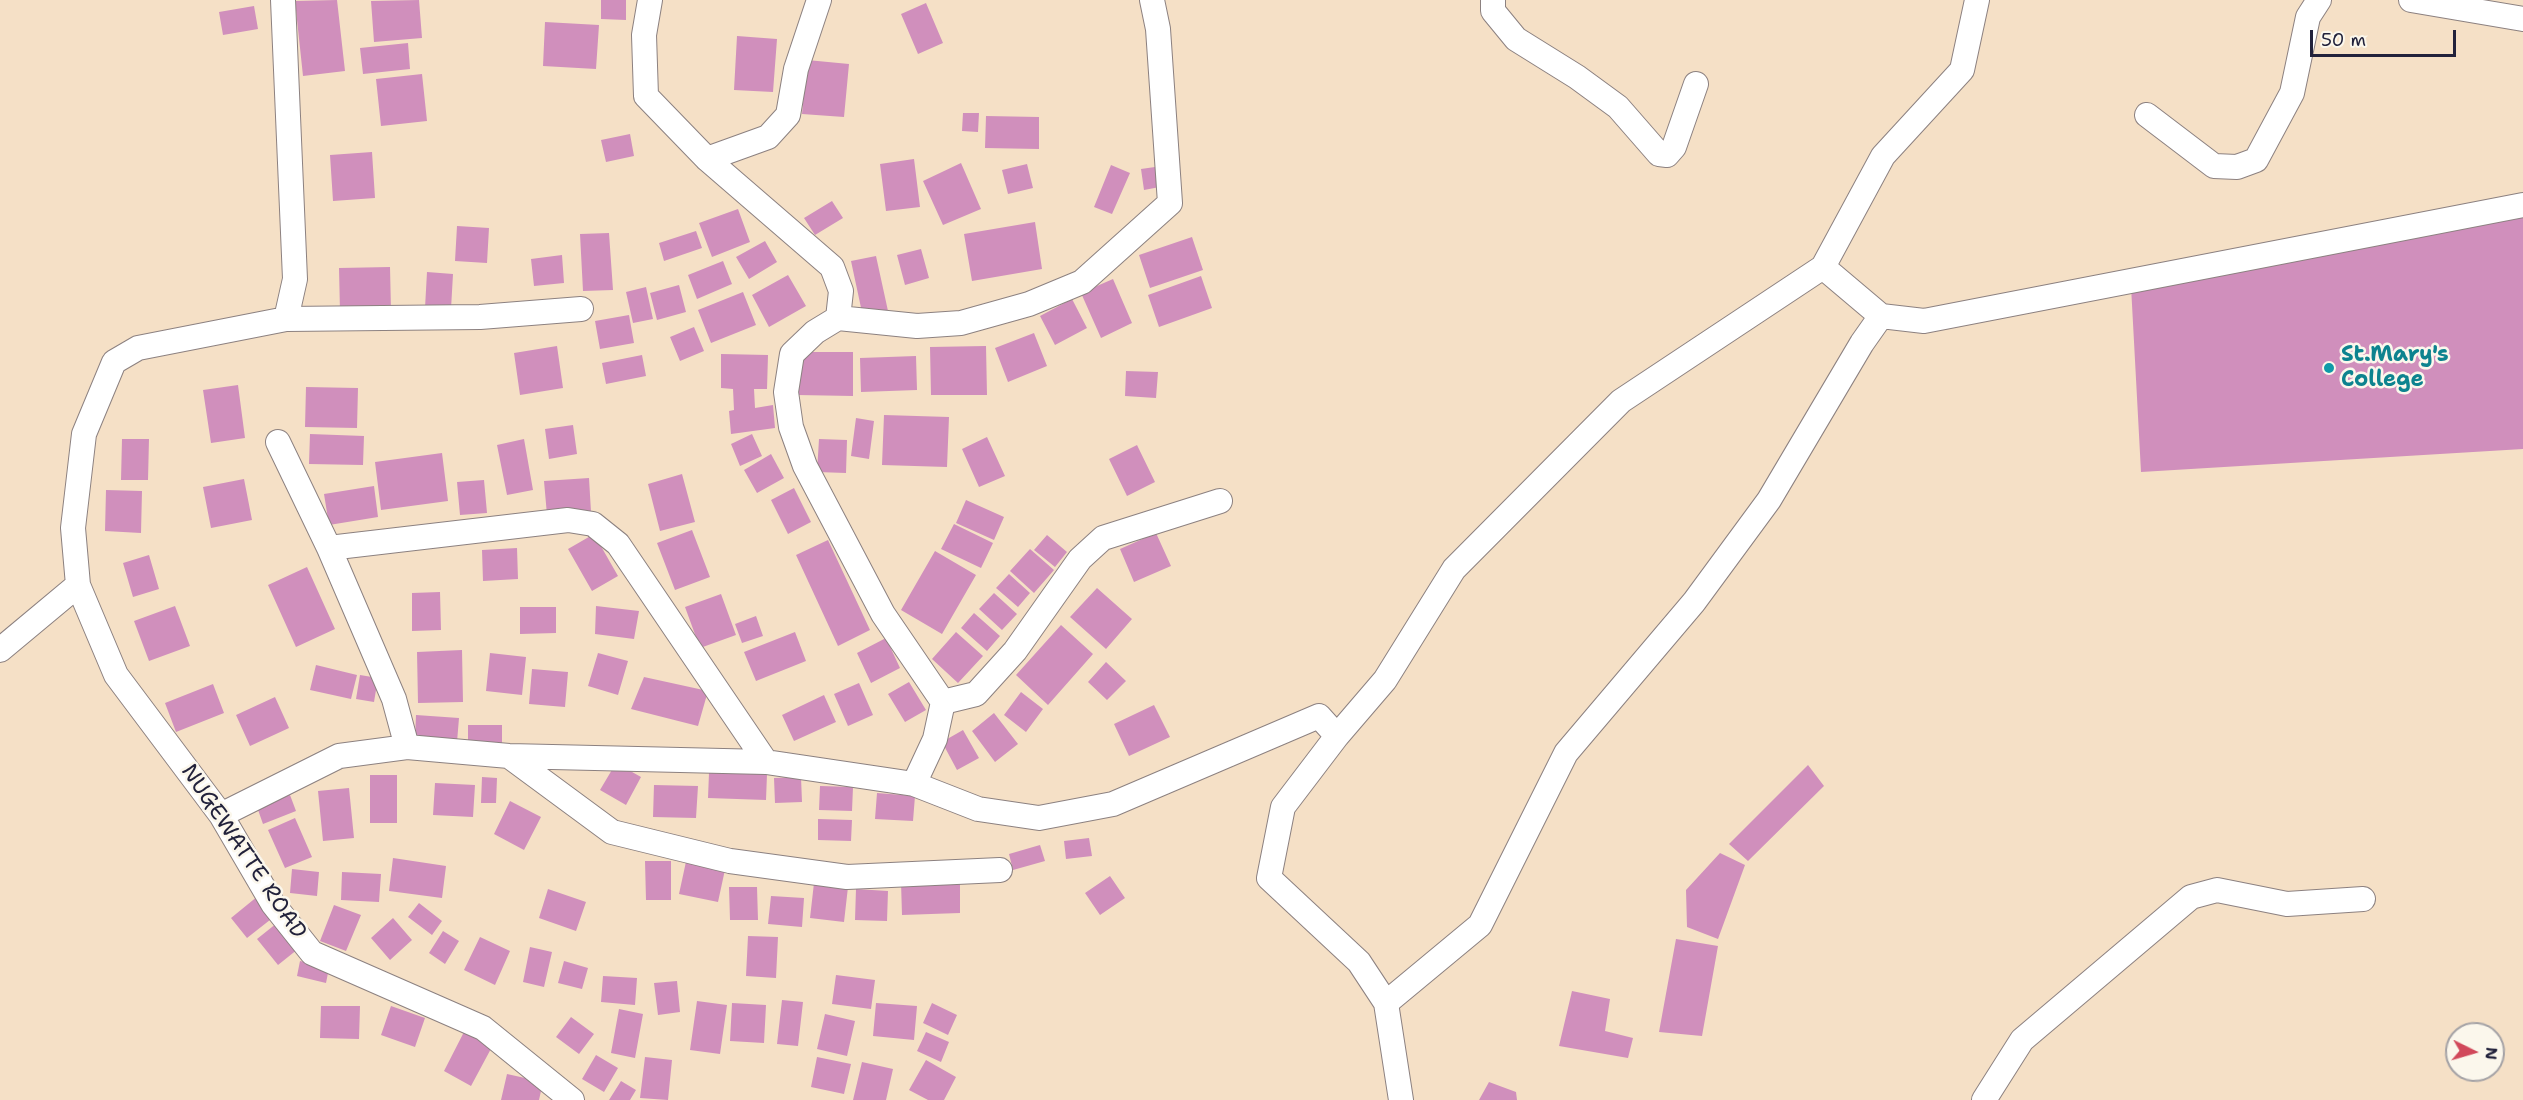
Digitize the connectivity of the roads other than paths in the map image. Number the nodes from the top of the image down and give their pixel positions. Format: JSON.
{"nodes":[{"id":1,"x":284,"y":0,"type":"edge"},
{"id":2,"x":650,"y":0,"type":"edge"},
{"id":3,"x":819,"y":0,"type":"edge"},
{"id":4,"x":1152,"y":0,"type":"edge"},
{"id":5,"x":1492,"y":0,"type":"edge"},
{"id":6,"x":1977,"y":0,"type":"edge"},
{"id":7,"x":2319,"y":0,"type":"edge"},
{"id":8,"x":2411,"y":0,"type":"edge"},
{"id":9,"x":2523,"y":19,"type":"edge"},
{"id":10,"x":1696,"y":84,"type":"dead end"},
{"id":11,"x":2147,"y":115,"type":"dead end"},
{"id":12,"x":707,"y":159,"type":"junction"},
{"id":13,"x":2523,"y":205,"type":"edge"},
{"id":14,"x":1823,"y":267,"type":"junction"},
{"id":15,"x":581,"y":309,"type":"dead end"},
{"id":16,"x":1881,"y":315,"type":"junction"},
{"id":17,"x":838,"y":318,"type":"junction"},
{"id":18,"x":286,"y":319,"type":"junction"},
{"id":19,"x":278,"y":442,"type":"dead end"},
{"id":20,"x":1220,"y":501,"type":"dead end"},
{"id":21,"x":329,"y":548,"type":"junction"},
{"id":22,"x":78,"y":585,"type":"junction"},
{"id":23,"x":0,"y":650,"type":"edge"},
{"id":24,"x":942,"y":702,"type":"junction"},
{"id":25,"x":1337,"y":736,"type":"junction"},
{"id":26,"x":407,"y":747,"type":"junction"},
{"id":27,"x":509,"y":756,"type":"junction"},
{"id":28,"x":766,"y":762,"type":"junction"},
{"id":29,"x":914,"y":784,"type":"junction"},
{"id":30,"x":221,"y":815,"type":"junction"},
{"id":31,"x":1000,"y":870,"type":"dead end"},
{"id":32,"x":2364,"y":899,"type":"dead end"},
{"id":33,"x":1386,"y":1003,"type":"junction"},
{"id":34,"x":572,"y":1100,"type":"edge"},
{"id":35,"x":1401,"y":1100,"type":"edge"},
{"id":36,"x":1984,"y":1100,"type":"edge"}],
"edges":[{"from":1,"to":18,"type":"street"},
{"from":2,"to":12,"type":"street"},
{"from":3,"to":12,"type":"street"},
{"from":4,"to":17,"type":"street"},
{"from":5,"to":10,"type":"street"},
{"from":6,"to":14,"type":"street"},
{"from":7,"to":11,"type":"street"},
{"from":8,"to":9,"type":"street"},
{"from":12,"to":17,"type":"street"},
{"from":13,"to":16,"type":"street"},
{"from":14,"to":16,"type":"street"},
{"from":14,"to":25,"type":"street"},
{"from":15,"to":18,"type":"street","name":"NUGEWATTE ROAD"},
{"from":16,"to":33,"type":"street"},
{"from":17,"to":24,"type":"street"},
{"from":18,"to":22,"type":"street","name":"NUGEWATTE ROAD"},
{"from":19,"to":21,"type":"street"},
{"from":20,"to":24,"type":"street"},
{"from":21,"to":26,"type":"street"},
{"from":21,"to":28,"type":"street"},
{"from":22,"to":23,"type":"street"},
{"from":22,"to":30,"type":"street","name":"NUGEWATTE ROAD"},
{"from":24,"to":29,"type":"street"},
{"from":25,"to":29,"type":"street"},
{"from":25,"to":33,"type":"street"},
{"from":26,"to":27,"type":"street"},
{"from":26,"to":30,"type":"street"},
{"from":27,"to":28,"type":"street"},
{"from":27,"to":31,"type":"street"},
{"from":28,"to":29,"type":"street"},
{"from":30,"to":34,"type":"street","name":"NUGEWATTE ROAD"},
{"from":32,"to":36,"type":"street"},
{"from":33,"to":35,"type":"street"}]}
